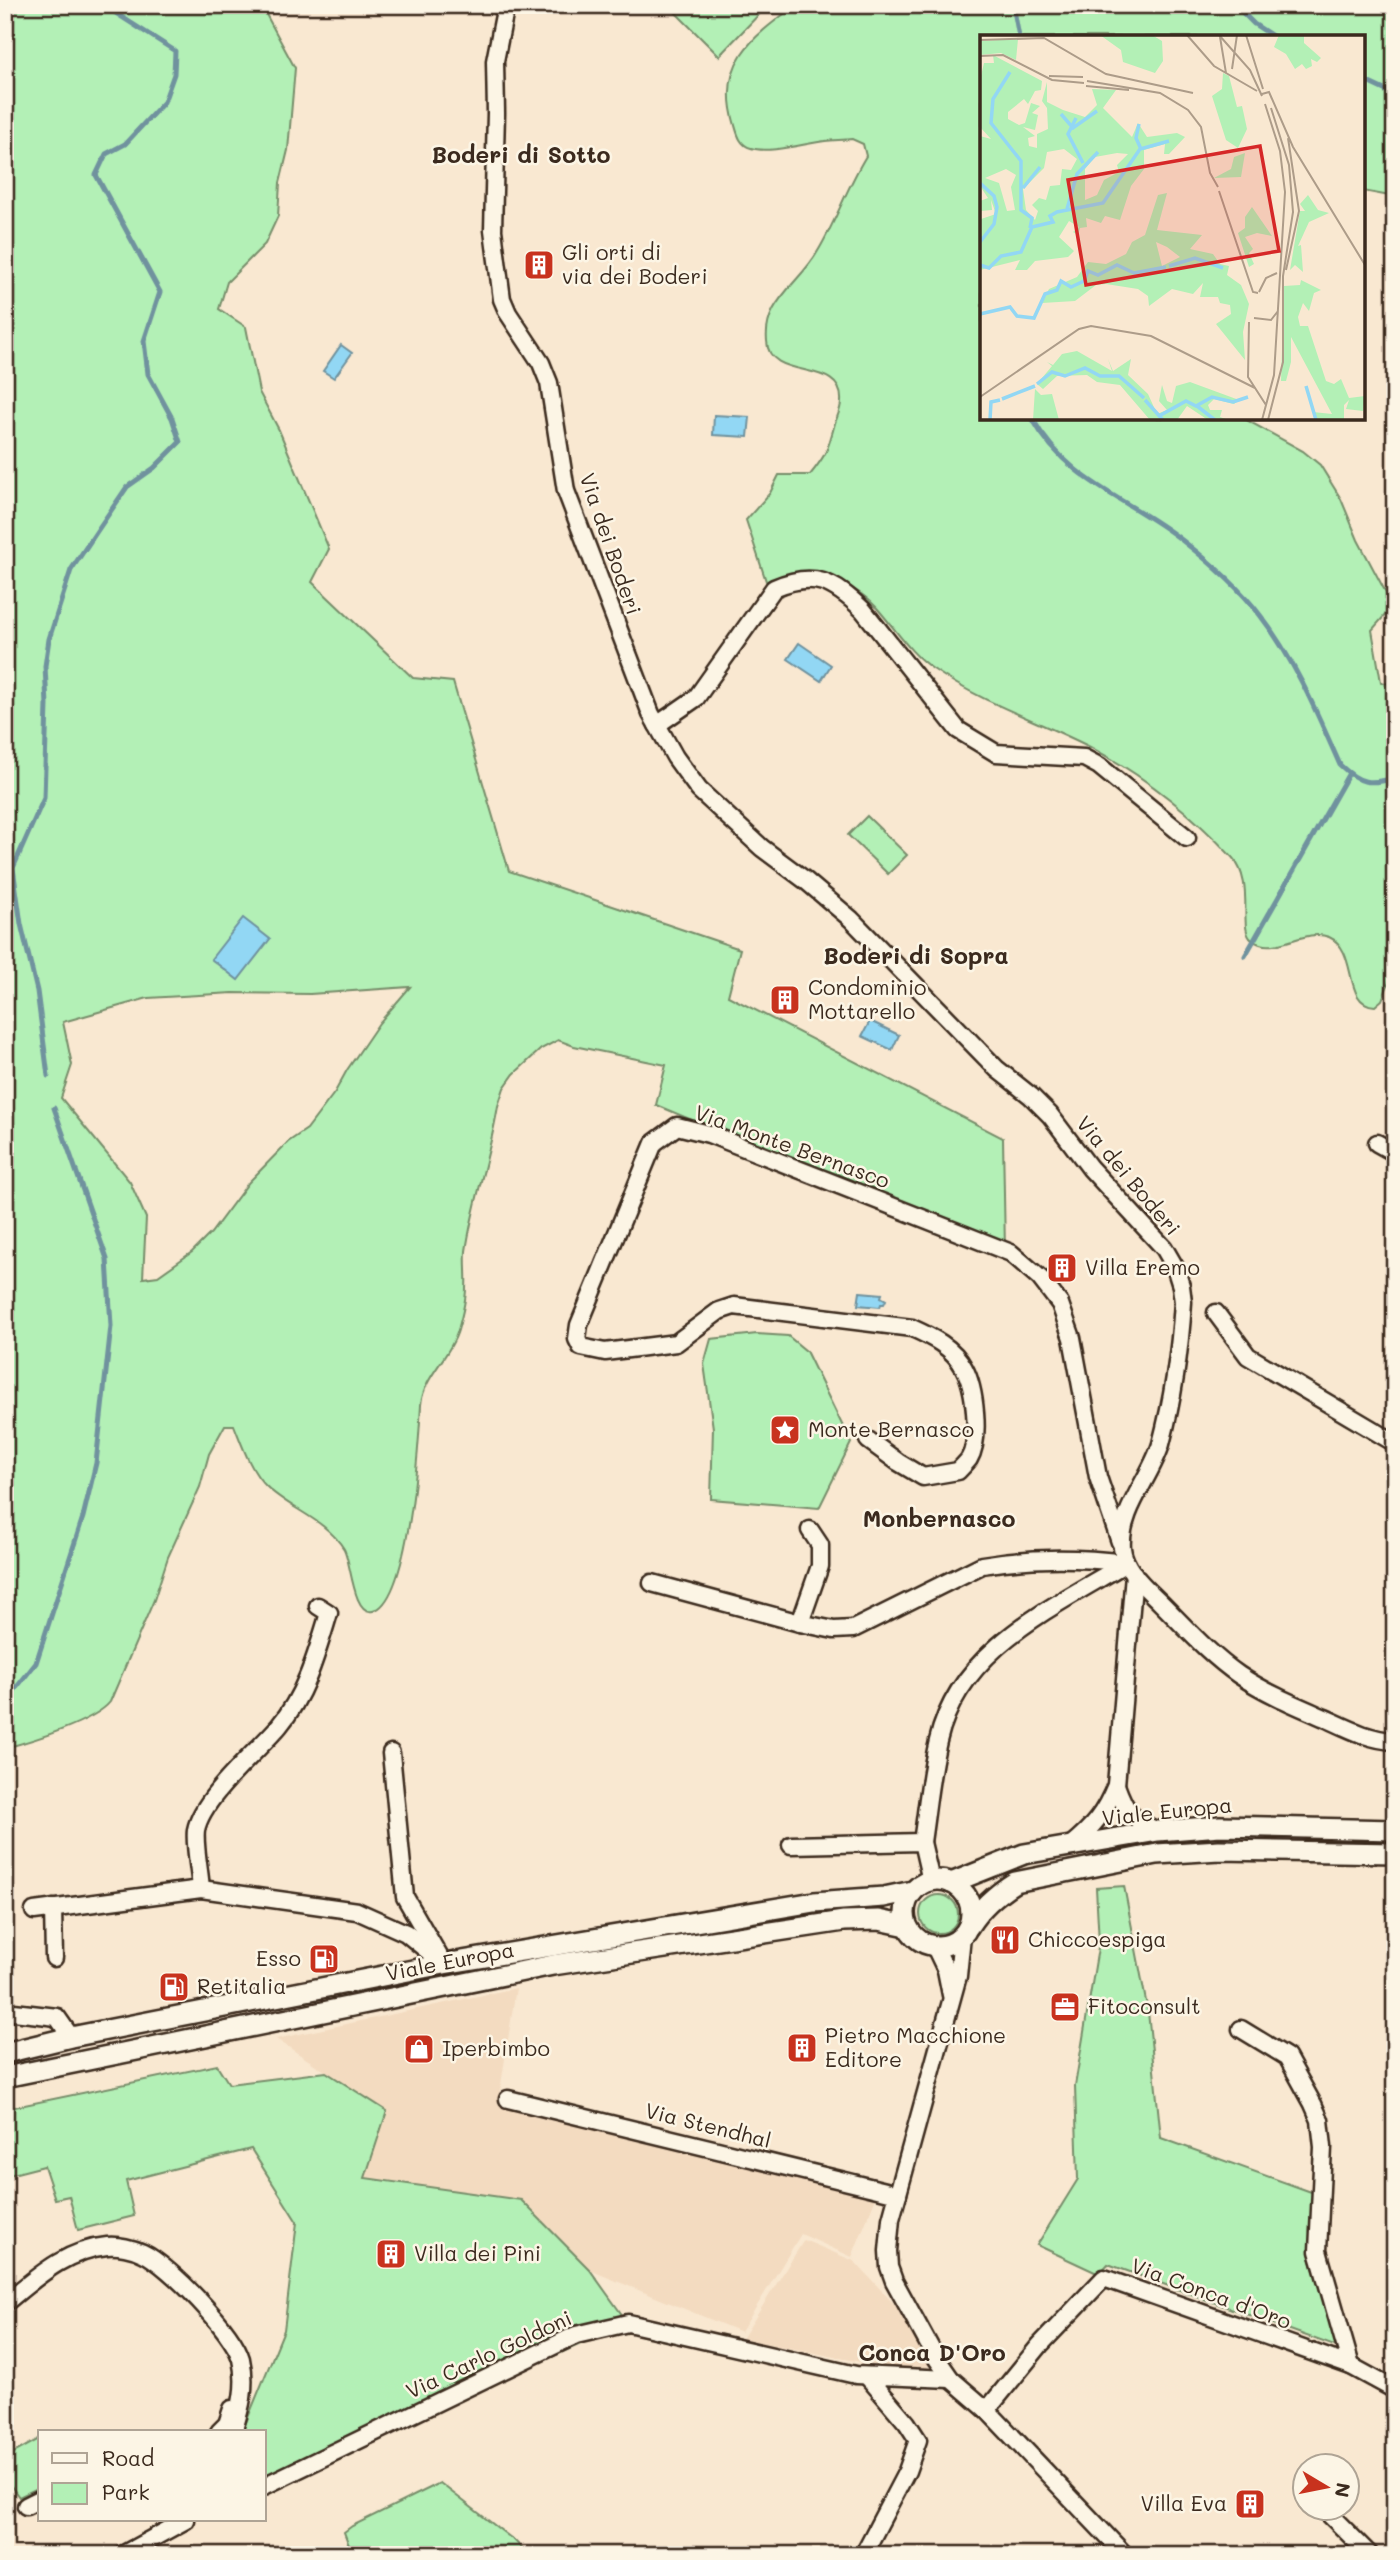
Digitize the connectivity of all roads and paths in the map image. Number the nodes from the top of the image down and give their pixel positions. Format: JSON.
{"nodes":[{"id":1,"x":506,"y":5,"type":"edge"},
{"id":2,"x":657,"y":725,"type":"junction"},
{"id":3,"x":1187,"y":838,"type":"dead end"},
{"id":4,"x":1377,"y":1143,"type":"dead end"},
{"id":5,"x":1395,"y":1153,"type":"edge"},
{"id":6,"x":1216,"y":1313,"type":"dead end"},
{"id":7,"x":869,"y":1440,"type":"dead end"},
{"id":8,"x":1395,"y":1443,"type":"edge"},
{"id":9,"x":810,"y":1530,"type":"dead end"},
{"id":10,"x":1127,"y":1562,"type":"junction"},
{"id":11,"x":652,"y":1583,"type":"dead end"},
{"id":12,"x":318,"y":1606,"type":"dead end"},
{"id":13,"x":800,"y":1623,"type":"junction"},
{"id":14,"x":1395,"y":1741,"type":"edge"},
{"id":15,"x":391,"y":1752,"type":"dead end"},
{"id":16,"x":1116,"y":1785,"type":"junction"},
{"id":17,"x":1395,"y":1830,"type":"edge"},
{"id":18,"x":1158,"y":1831,"type":"junction"},
{"id":19,"x":922,"y":1842,"type":"junction"},
{"id":20,"x":791,"y":1845,"type":"dead end"},
{"id":21,"x":1070,"y":1846,"type":"junction"},
{"id":22,"x":1395,"y":1853,"type":"edge"},
{"id":23,"x":930,"y":1881,"type":"junction"},
{"id":24,"x":951,"y":1883,"type":"junction"},
{"id":25,"x":201,"y":1889,"type":"junction"},
{"id":26,"x":913,"y":1891,"type":"junction"},
{"id":27,"x":53,"y":1909,"type":"junction"},
{"id":28,"x":34,"y":1911,"type":"dead end"},
{"id":29,"x":907,"y":1926,"type":"junction"},
{"id":30,"x":965,"y":1931,"type":"junction"},
{"id":31,"x":935,"y":1947,"type":"junction"},
{"id":32,"x":54,"y":1958,"type":"dead end"},
{"id":33,"x":444,"y":1964,"type":"junction"},
{"id":34,"x":951,"y":1997,"type":"junction"},
{"id":35,"x":5,"y":2011,"type":"edge"},
{"id":36,"x":1241,"y":2029,"type":"dead end"},
{"id":37,"x":71,"y":2037,"type":"junction"},
{"id":38,"x":5,"y":2053,"type":"edge"},
{"id":39,"x":5,"y":2077,"type":"edge"},
{"id":40,"x":508,"y":2099,"type":"dead end"},
{"id":41,"x":898,"y":2194,"type":"junction"},
{"id":42,"x":5,"y":2304,"type":"edge"},
{"id":43,"x":1351,"y":2366,"type":"junction"},
{"id":44,"x":242,"y":2373,"type":"junction"},
{"id":45,"x":867,"y":2376,"type":"junction"},
{"id":46,"x":951,"y":2379,"type":"junction"},
{"id":47,"x":1395,"y":2390,"type":"edge"},
{"id":48,"x":987,"y":2410,"type":"junction"},
{"id":49,"x":221,"y":2430,"type":"edge"},
{"id":50,"x":234,"y":2430,"type":"edge"},
{"id":51,"x":266,"y":2485,"type":"edge"},
{"id":52,"x":182,"y":2522,"type":"edge"},
{"id":53,"x":1337,"y":2522,"type":"edge"},
{"id":54,"x":122,"y":2555,"type":"edge"},
{"id":55,"x":863,"y":2555,"type":"edge"},
{"id":56,"x":1125,"y":2555,"type":"edge"},
{"id":57,"x":1370,"y":2555,"type":"edge"}],
"edges":[{"from":1,"to":2,"type":"street","name":"Via dei Boderi"},
{"from":2,"to":3,"type":"street"},
{"from":2,"to":10,"type":"street","name":"Via dei Boderi"},
{"from":4,"to":5,"type":"street"},
{"from":6,"to":8,"type":"street"},
{"from":7,"to":10,"type":"street","name":"Via Monte Bernasco"},
{"from":9,"to":13,"type":"street"},
{"from":10,"to":13,"type":"street"},
{"from":10,"to":14,"type":"street"},
{"from":10,"to":16,"type":"street","name":"Via Monte Bernasco"},
{"from":10,"to":19,"type":"street"},
{"from":11,"to":13,"type":"street"},
{"from":12,"to":25,"type":"street"},
{"from":15,"to":33,"type":"street"},
{"from":16,"to":18,"type":"street"},
{"from":16,"to":21,"type":"street","name":"Via Monte Bernasco"},
{"from":17,"to":18,"type":"street","name":"Viale Europa"},
{"from":18,"to":21,"type":"street","name":"Viale Europa"},
{"from":19,"to":20,"type":"street"},
{"from":19,"to":23,"type":"street"},
{"from":21,"to":24,"type":"street","name":"Viale Europa"},
{"from":22,"to":30,"type":"street","name":"Viale Europa"},
{"from":23,"to":24,"type":"street"},
{"from":23,"to":26,"type":"street","name":"Viale Europa"},
{"from":24,"to":30,"type":"street"},
{"from":25,"to":27,"type":"street"},
{"from":25,"to":33,"type":"street"},
{"from":26,"to":29,"type":"street"},
{"from":26,"to":33,"type":"street","name":"Viale Europa"},
{"from":27,"to":28,"type":"street"},
{"from":27,"to":32,"type":"street"},
{"from":29,"to":31,"type":"street","name":"Viale Europa"},
{"from":29,"to":39,"type":"street","name":"Viale Europa"},
{"from":30,"to":31,"type":"street","name":"Viale Europa"},
{"from":30,"to":34,"type":"street"},
{"from":31,"to":34,"type":"street"},
{"from":33,"to":37,"type":"street","name":"Viale Europa"},
{"from":34,"to":41,"type":"street"},
{"from":35,"to":37,"type":"street"},
{"from":36,"to":43,"type":"street"},
{"from":37,"to":38,"type":"street","name":"Viale Europa"},
{"from":40,"to":41,"type":"street","name":"Via Stendhal"},
{"from":41,"to":46,"type":"street"},
{"from":42,"to":44,"type":"street"},
{"from":43,"to":47,"type":"street"},
{"from":43,"to":48,"type":"street","name":"Via Conca d'Oro"},
{"from":44,"to":49,"type":"street"},
{"from":44,"to":50,"type":"street"},
{"from":45,"to":46,"type":"street","name":"Via Carlo Goldoni"},
{"from":45,"to":51,"type":"street","name":"Via Carlo Goldoni"},
{"from":45,"to":55,"type":"street"},
{"from":46,"to":48,"type":"street"},
{"from":48,"to":56,"type":"street"},
{"from":52,"to":54,"type":"street"},
{"from":53,"to":57,"type":"street"}]}
